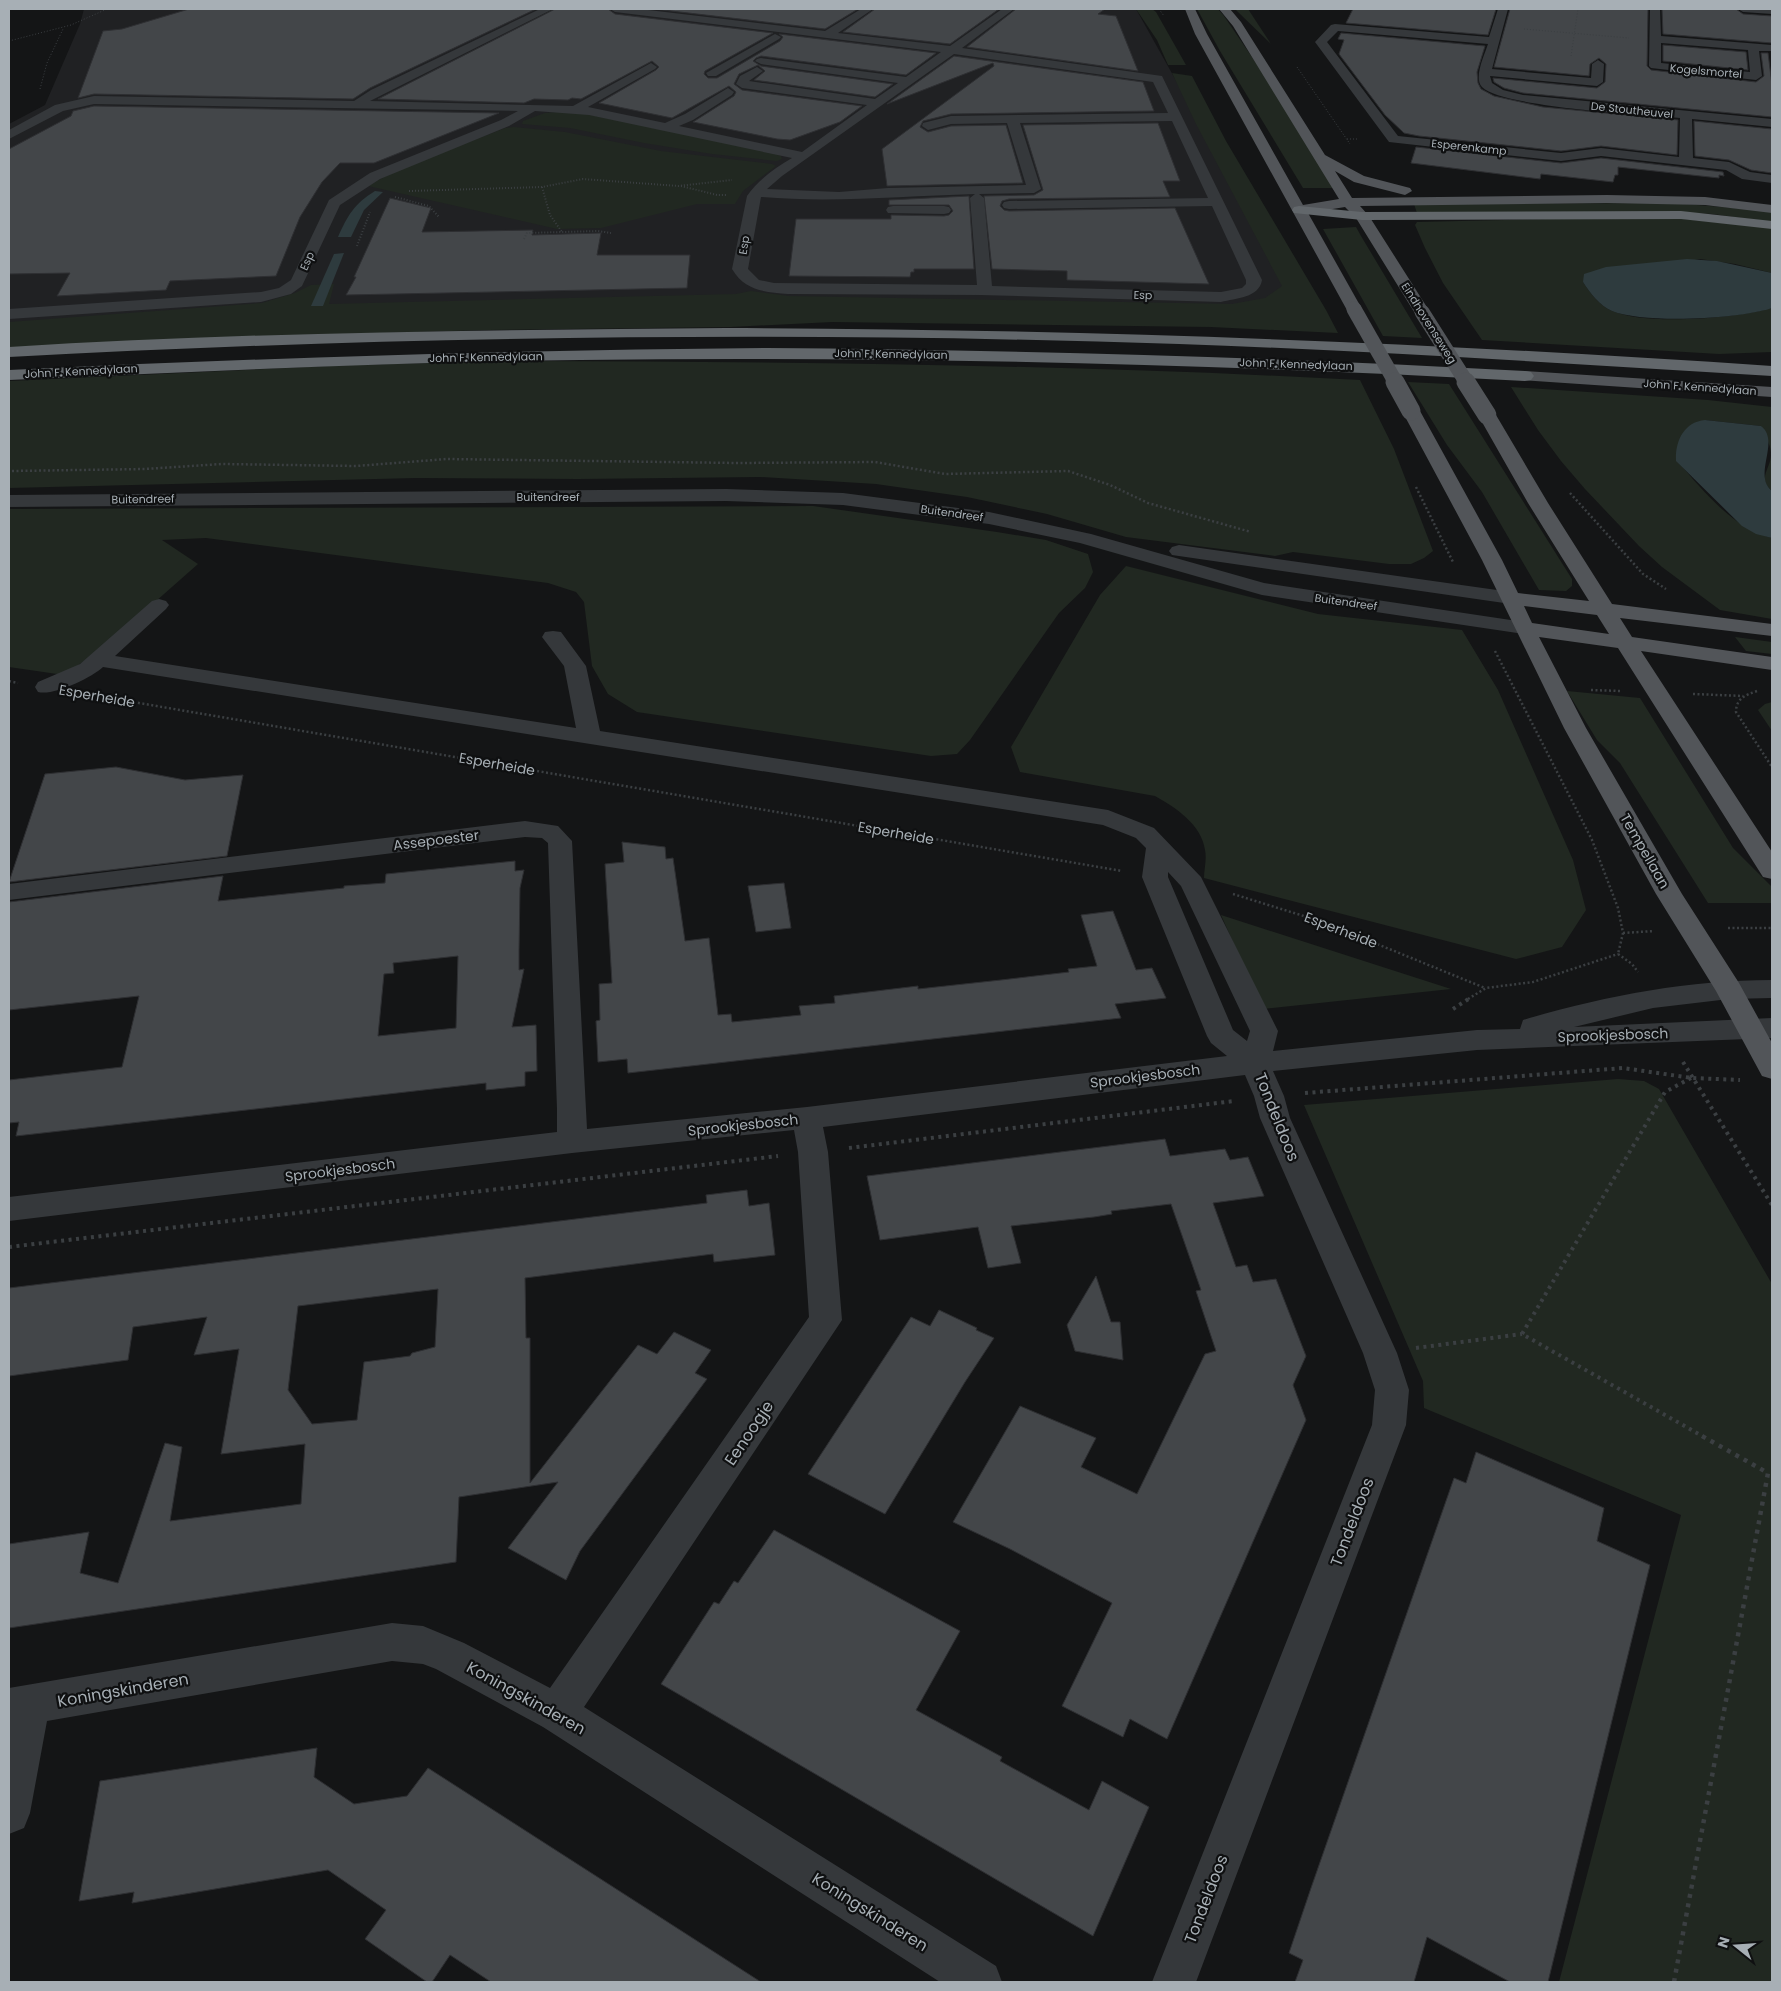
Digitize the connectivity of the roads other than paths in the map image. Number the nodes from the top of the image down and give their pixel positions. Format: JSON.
{"nodes":[{"id":1,"x":548,"y":9,"type":"edge"},
{"id":2,"x":615,"y":9,"type":"edge"},
{"id":3,"x":690,"y":9,"type":"edge"},
{"id":4,"x":868,"y":9,"type":"edge"},
{"id":5,"x":1009,"y":9,"type":"edge"},
{"id":6,"x":1190,"y":9,"type":"edge"},
{"id":7,"x":1224,"y":9,"type":"edge"},
{"id":8,"x":1503,"y":9,"type":"edge"},
{"id":9,"x":1655,"y":9,"type":"edge"},
{"id":10,"x":1743,"y":9,"type":"edge"},
{"id":11,"x":1772,"y":11,"type":"edge"},
{"id":12,"x":1340,"y":15,"type":"dead end"},
{"id":13,"x":676,"y":16,"type":"junction"},
{"id":14,"x":1336,"y":27,"type":"junction"},
{"id":15,"x":787,"y":30,"type":"junction"},
{"id":16,"x":827,"y":35,"type":"junction"},
{"id":17,"x":1655,"y":39,"type":"junction"},
{"id":18,"x":1494,"y":41,"type":"junction"},
{"id":19,"x":1753,"y":47,"type":"junction"},
{"id":20,"x":1772,"y":49,"type":"edge"},
{"id":21,"x":952,"y":50,"type":"junction"},
{"id":22,"x":1598,"y":64,"type":"dead end"},
{"id":23,"x":651,"y":68,"type":"dead end"},
{"id":24,"x":1486,"y":72,"type":"junction"},
{"id":25,"x":712,"y":74,"type":"dead end"},
{"id":26,"x":908,"y":81,"type":"junction"},
{"id":27,"x":728,"y":92,"type":"dead end"},
{"id":28,"x":878,"y":103,"type":"junction"},
{"id":29,"x":357,"y":104,"type":"junction"},
{"id":30,"x":533,"y":108,"type":"junction"},
{"id":31,"x":576,"y":109,"type":"junction"},
{"id":32,"x":721,"y":111,"type":"dead end"},
{"id":33,"x":1686,"y":115,"type":"junction"},
{"id":34,"x":689,"y":118,"type":"junction"},
{"id":35,"x":1012,"y":119,"type":"junction"},
{"id":36,"x":1180,"y":122,"type":"junction"},
{"id":37,"x":1772,"y":123,"type":"edge"},
{"id":38,"x":928,"y":126,"type":"dead end"},
{"id":39,"x":668,"y":127,"type":"junction"},
{"id":40,"x":1146,"y":127,"type":"dead end"},
{"id":41,"x":9,"y":135,"type":"edge"},
{"id":42,"x":804,"y":156,"type":"junction"},
{"id":43,"x":1322,"y":157,"type":"junction"},
{"id":44,"x":1686,"y":161,"type":"junction"},
{"id":45,"x":1772,"y":179,"type":"edge"},
{"id":46,"x":1080,"y":190,"type":"dead end"},
{"id":47,"x":755,"y":194,"type":"junction"},
{"id":48,"x":1214,"y":196,"type":"junction"},
{"id":49,"x":977,"y":198,"type":"dead end"},
{"id":50,"x":1477,"y":199,"type":"junction"},
{"id":51,"x":1348,"y":202,"type":"junction"},
{"id":52,"x":992,"y":205,"type":"dead end"},
{"id":53,"x":1772,"y":209,"type":"edge"},
{"id":54,"x":876,"y":210,"type":"dead end"},
{"id":55,"x":944,"y":210,"type":"dead end"},
{"id":56,"x":1299,"y":210,"type":"junction"},
{"id":57,"x":750,"y":211,"type":"junction"},
{"id":58,"x":770,"y":211,"type":"dead end"},
{"id":59,"x":1362,"y":216,"type":"junction"},
{"id":60,"x":1772,"y":225,"type":"edge"},
{"id":61,"x":985,"y":290,"type":"junction"},
{"id":62,"x":9,"y":314,"type":"edge"},
{"id":63,"x":9,"y":352,"type":"edge"},
{"id":64,"x":1772,"y":358,"type":"edge"},
{"id":65,"x":1710,"y":366,"type":"junction"},
{"id":66,"x":1772,"y":371,"type":"edge"},
{"id":67,"x":9,"y":375,"type":"edge"},
{"id":68,"x":1525,"y":376,"type":"joint"},
{"id":69,"x":1622,"y":381,"type":"junction"},
{"id":70,"x":1772,"y":392,"type":"edge"},
{"id":71,"x":1772,"y":402,"type":"edge"},
{"id":72,"x":9,"y":501,"type":"edge"},
{"id":73,"x":1084,"y":538,"type":"junction"},
{"id":74,"x":1511,"y":598,"type":"junction"},
{"id":75,"x":159,"y":605,"type":"dead end"},
{"id":76,"x":1605,"y":609,"type":"junction"},
{"id":77,"x":1524,"y":628,"type":"junction"},
{"id":78,"x":1772,"y":630,"type":"edge"},
{"id":79,"x":553,"y":637,"type":"dead end"},
{"id":80,"x":1627,"y":644,"type":"junction"},
{"id":81,"x":100,"y":660,"type":"junction"},
{"id":82,"x":1772,"y":663,"type":"edge"},
{"id":83,"x":46,"y":687,"type":"road end"},
{"id":84,"x":589,"y":736,"type":"junction"},
{"id":85,"x":1159,"y":846,"type":"junction"},
{"id":86,"x":1772,"y":871,"type":"edge"},
{"id":87,"x":9,"y":892,"type":"edge"},
{"id":88,"x":1772,"y":989,"type":"edge"},
{"id":89,"x":1729,"y":990,"type":"junction"},
{"id":90,"x":1761,"y":1028,"type":"edge"},
{"id":91,"x":1477,"y":1040,"type":"junction"},
{"id":92,"x":1255,"y":1063,"type":"junction"},
{"id":93,"x":1772,"y":1069,"type":"edge"},
{"id":94,"x":807,"y":1118,"type":"junction"},
{"id":95,"x":572,"y":1142,"type":"junction"},
{"id":96,"x":9,"y":1209,"type":"edge"},
{"id":97,"x":20,"y":1707,"type":"edge"},
{"id":98,"x":557,"y":1713,"type":"junction"},
{"id":99,"x":9,"y":1813,"type":"edge"},
{"id":100,"x":980,"y":1982,"type":"edge"},
{"id":101,"x":1174,"y":1982,"type":"edge"}],
"edges":[{"from":1,"to":29,"type":"street"},
{"from":2,"to":13,"type":"street","name":"Esp"},
{"from":3,"to":13,"type":"street"},
{"from":4,"to":16,"type":"street"},
{"from":5,"to":21,"type":"street"},
{"from":6,"to":56,"type":"main road"},
{"from":7,"to":43,"type":"main road","name":"Eindhovenseweg"},
{"from":8,"to":18,"type":"street"},
{"from":9,"to":17,"type":"street","name":"Kogelsmortel"},
{"from":10,"to":11,"type":"street"},
{"from":12,"to":14,"type":"street","name":"Esperenkamp"},
{"from":13,"to":15,"type":"street","name":"Esp"},
{"from":14,"to":18,"type":"street"},
{"from":14,"to":44,"type":"street","name":"Esperenkamp"},
{"from":15,"to":16,"type":"street","name":"Esp"},
{"from":15,"to":25,"type":"street"},
{"from":16,"to":21,"type":"street","name":"Esp"},
{"from":17,"to":19,"type":"street"},
{"from":17,"to":19,"type":"street","name":"Kogelsmortel"},
{"from":18,"to":24,"type":"street"},
{"from":19,"to":20,"type":"street"},
{"from":21,"to":26,"type":"street"},
{"from":21,"to":36,"type":"street","name":"Esp"},
{"from":22,"to":24,"type":"street"},
{"from":23,"to":31,"type":"street"},
{"from":24,"to":33,"type":"street","name":"De Stoutheuvel"},
{"from":26,"to":28,"type":"street"},
{"from":26,"to":28,"type":"street"},
{"from":27,"to":34,"type":"street"},
{"from":28,"to":42,"type":"street"},
{"from":29,"to":30,"type":"street"},
{"from":29,"to":41,"type":"street"},
{"from":30,"to":31,"type":"street"},
{"from":30,"to":62,"type":"street","name":"Esp"},
{"from":31,"to":39,"type":"street"},
{"from":32,"to":34,"type":"street"},
{"from":33,"to":37,"type":"street","name":"De Stoutheuvel"},
{"from":33,"to":44,"type":"street"},
{"from":34,"to":39,"type":"street"},
{"from":35,"to":36,"type":"street"},
{"from":35,"to":38,"type":"street"},
{"from":35,"to":47,"type":"street"},
{"from":36,"to":40,"type":"street"},
{"from":36,"to":48,"type":"street","name":"Esp"},
{"from":39,"to":42,"type":"street"},
{"from":42,"to":47,"type":"street"},
{"from":43,"to":50,"type":"main road"},
{"from":43,"to":51,"type":"main road","name":"Eindhovenseweg"},
{"from":44,"to":45,"type":"street","name":"Esperenkamp"},
{"from":46,"to":48,"type":"street"},
{"from":47,"to":57,"type":"street","name":"Esp"},
{"from":48,"to":52,"type":"street"},
{"from":48,"to":61,"type":"street","name":"Esp"},
{"from":49,"to":61,"type":"street"},
{"from":50,"to":51,"type":"main road"},
{"from":50,"to":53,"type":"main road"},
{"from":51,"to":56,"type":"main road"},
{"from":51,"to":59,"type":"main road","name":"Eindhovenseweg"},
{"from":54,"to":55,"type":"street"},
{"from":56,"to":59,"type":"highway"},
{"from":56,"to":74,"type":"main road","bridge":true},
{"from":57,"to":58,"type":"street"},
{"from":57,"to":61,"type":"street","name":"Esp"},
{"from":59,"to":60,"type":"highway"},
{"from":59,"to":76,"type":"main road","name":"Eindhovenseweg","bridge":true},
{"from":63,"to":65,"type":"highway","name":"John F. Kennedylaan"},
{"from":64,"to":65,"type":"highway"},
{"from":65,"to":66,"type":"highway","name":"John F. Kennedylaan"},
{"from":67,"to":68,"type":"highway","name":"John F. Kennedylaan"},
{"from":68,"to":69,"type":"main road","name":"John F. Kennedylaan"},
{"from":69,"to":70,"type":"main road","name":"John F. Kennedylaan"},
{"from":69,"to":71,"type":"main road"},
{"from":72,"to":73,"type":"street","name":"Buitendreef"},
{"from":73,"to":74,"type":"street","name":"Buitendreef"},
{"from":73,"to":77,"type":"street","name":"Buitendreef"},
{"from":74,"to":76,"type":"main road"},
{"from":74,"to":77,"type":"main road","name":"Tempellaan"},
{"from":75,"to":81,"type":"street","name":"Esperheide"},
{"from":76,"to":78,"type":"main road"},
{"from":76,"to":80,"type":"main road","name":"Eindhovenseweg"},
{"from":77,"to":80,"type":"main road"},
{"from":77,"to":89,"type":"main road","name":"Tempellaan"},
{"from":79,"to":84,"type":"street"},
{"from":80,"to":82,"type":"main road"},
{"from":80,"to":86,"type":"main road"},
{"from":81,"to":83,"type":"street","name":"Esperheide"},
{"from":81,"to":84,"type":"street"},
{"from":84,"to":85,"type":"street"},
{"from":85,"to":92,"type":"street"},
{"from":85,"to":92,"type":"street"},
{"from":87,"to":95,"type":"street","name":"Assepoester"},
{"from":88,"to":89,"type":"street","name":"Sprookjesbosch"},
{"from":89,"to":90,"type":"main road","name":"Tempellaan"},
{"from":89,"to":91,"type":"street","name":"Sprookjesbosch"},
{"from":90,"to":91,"type":"street","name":"Sprookjesbosch"},
{"from":90,"to":93,"type":"main road","name":"Tempellaan"},
{"from":91,"to":92,"type":"street","name":"Sprookjesbosch"},
{"from":92,"to":94,"type":"street","name":"Sprookjesbosch"},
{"from":92,"to":101,"type":"street","name":"Tondeldoos"},
{"from":94,"to":95,"type":"street","name":"Sprookjesbosch"},
{"from":94,"to":98,"type":"street","name":"Eenoogje"},
{"from":95,"to":96,"type":"street","name":"Sprookjesbosch"},
{"from":97,"to":98,"type":"street","name":"Koningskinderen"},
{"from":97,"to":99,"type":"street"},
{"from":98,"to":100,"type":"street","name":"Koningskinderen"}]}
